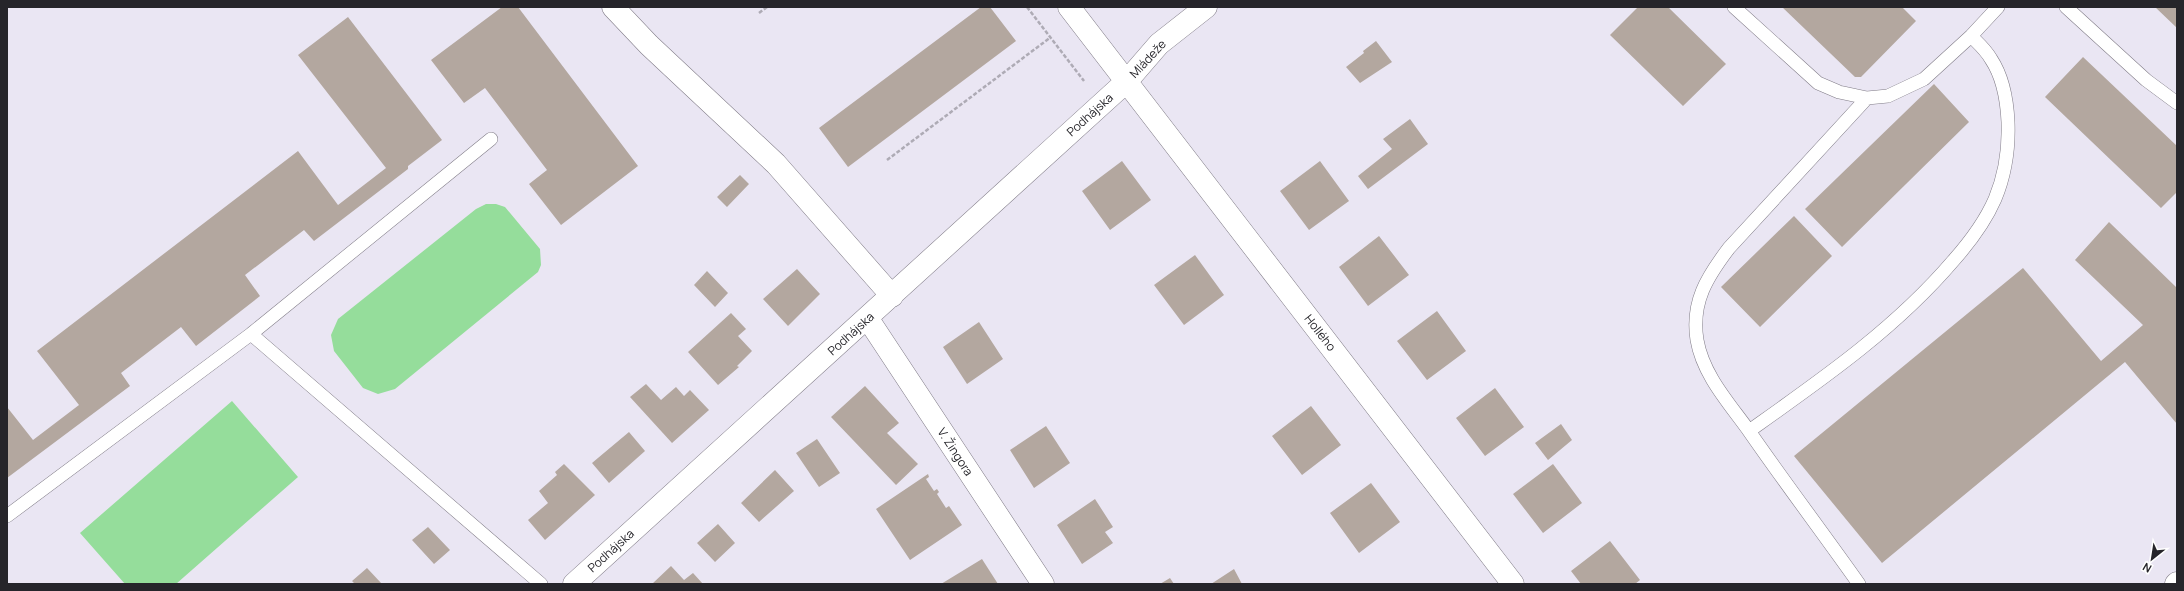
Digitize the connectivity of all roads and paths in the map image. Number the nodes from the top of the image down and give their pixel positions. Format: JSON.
{"nodes":[{"id":1,"x":613,"y":7,"type":"edge"},
{"id":2,"x":767,"y":7,"type":"edge"},
{"id":3,"x":1027,"y":7,"type":"edge"},
{"id":4,"x":1069,"y":7,"type":"edge"},
{"id":5,"x":1206,"y":7,"type":"edge"},
{"id":6,"x":1734,"y":7,"type":"edge"},
{"id":7,"x":1998,"y":7,"type":"edge"},
{"id":8,"x":2066,"y":7,"type":"edge"},
{"id":9,"x":759,"y":14,"type":"dead end"},
{"id":10,"x":1971,"y":36,"type":"junction"},
{"id":11,"x":1051,"y":37,"type":"junction"},
{"id":12,"x":1127,"y":81,"type":"junction"},
{"id":13,"x":1867,"y":98,"type":"junction"},
{"id":14,"x":2177,"y":103,"type":"edge"},
{"id":15,"x":1102,"y":104,"type":"junction"},
{"id":16,"x":491,"y":139,"type":"dead end"},
{"id":17,"x":887,"y":160,"type":"dead end"},
{"id":18,"x":892,"y":296,"type":"junction"},
{"id":19,"x":868,"y":319,"type":"junction"},
{"id":20,"x":251,"y":334,"type":"junction"},
{"id":21,"x":1748,"y":431,"type":"junction"},
{"id":22,"x":7,"y":516,"type":"edge"},
{"id":23,"x":541,"y":584,"type":"edge"},
{"id":24,"x":574,"y":584,"type":"edge"},
{"id":25,"x":1043,"y":584,"type":"edge"},
{"id":26,"x":1513,"y":584,"type":"edge"},
{"id":27,"x":1859,"y":584,"type":"edge"}],
"edges":[{"from":1,"to":18,"type":"street"},
{"from":2,"to":9,"type":"path"},
{"from":3,"to":11,"type":"path"},
{"from":4,"to":12,"type":"street","name":"Mládeže"},
{"from":5,"to":12,"type":"street","name":"Mládeže"},
{"from":6,"to":13,"type":"lane"},
{"from":7,"to":10,"type":"lane"},
{"from":8,"to":14,"type":"lane"},
{"from":10,"to":13,"type":"lane"},
{"from":10,"to":21,"type":"lane"},
{"from":11,"to":15,"type":"path"},
{"from":11,"to":17,"type":"path"},
{"from":12,"to":15,"type":"street","name":"Podhájska"},
{"from":12,"to":26,"type":"street","name":"Hollého"},
{"from":13,"to":21,"type":"lane"},
{"from":15,"to":18,"type":"street","name":"Podhájska"},
{"from":16,"to":20,"type":"lane"},
{"from":18,"to":19,"type":"street","name":"Podhájska"},
{"from":19,"to":24,"type":"street","name":"Podhájska"},
{"from":19,"to":25,"type":"street","name":"V. Žingora"},
{"from":20,"to":22,"type":"lane"},
{"from":20,"to":23,"type":"lane"},
{"from":21,"to":27,"type":"lane"}]}
